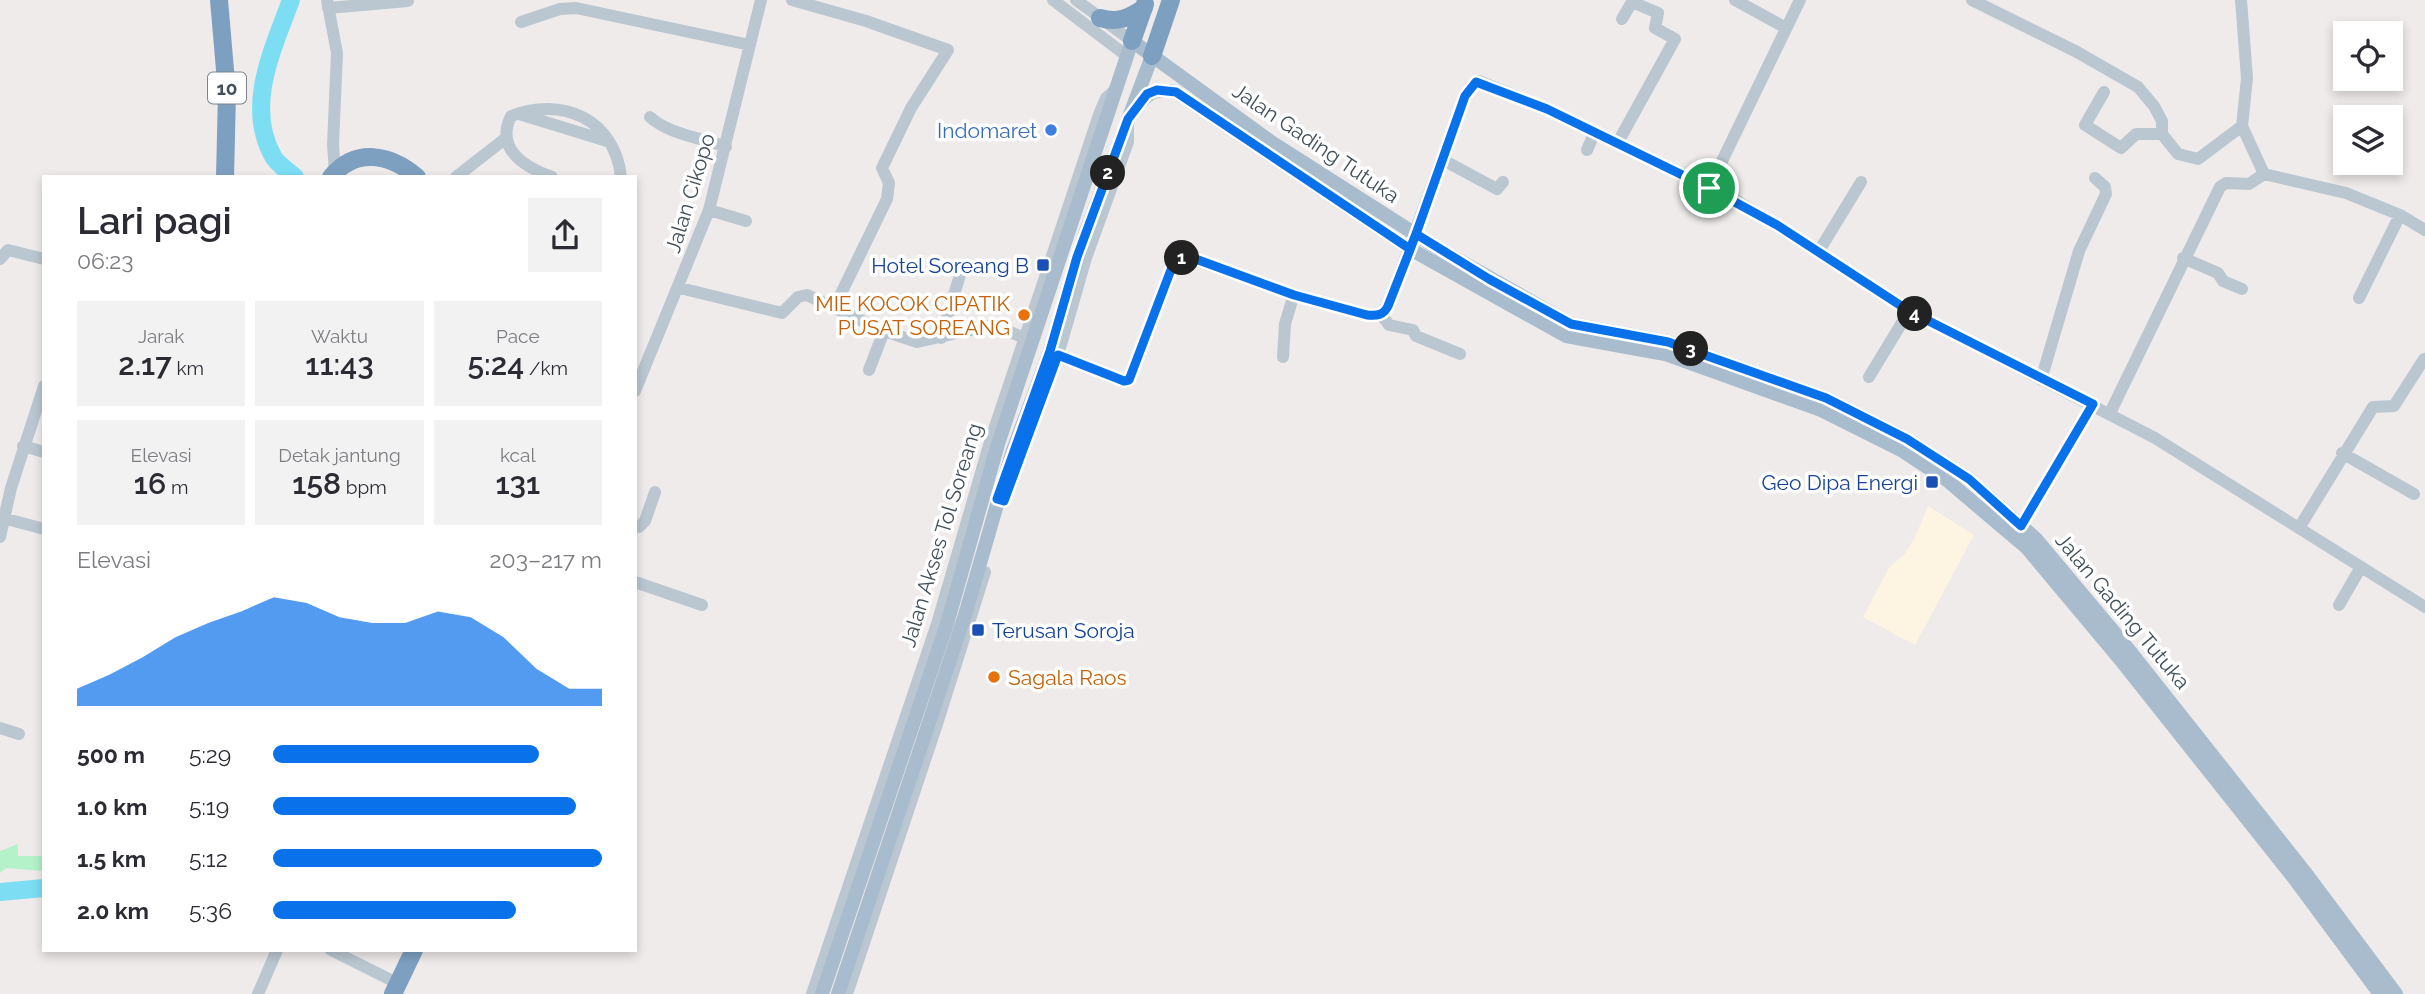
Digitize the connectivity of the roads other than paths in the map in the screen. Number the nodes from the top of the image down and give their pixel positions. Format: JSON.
{"nodes":[{"id":1,"x":219,"y":0,"type":"edge"},
{"id":2,"x":761,"y":0,"type":"edge"},
{"id":3,"x":792,"y":0,"type":"edge"},
{"id":4,"x":1053,"y":0,"type":"edge"},
{"id":5,"x":1076,"y":0,"type":"edge"},
{"id":6,"x":1171,"y":0,"type":"edge"},
{"id":7,"x":1735,"y":0,"type":"edge"},
{"id":8,"x":1800,"y":0,"type":"edge"},
{"id":9,"x":1972,"y":0,"type":"edge"},
{"id":10,"x":2241,"y":0,"type":"edge"},
{"id":11,"x":408,"y":1,"type":"edge"},
{"id":12,"x":327,"y":4,"type":"edge"},
{"id":13,"x":1145,"y":4,"type":"edge"},
{"id":14,"x":1100,"y":18,"type":"junction"},
{"id":15,"x":1622,"y":19,"type":"dead end"},
{"id":16,"x":522,"y":22,"type":"dead end"},
{"id":17,"x":1786,"y":28,"type":"junction"},
{"id":18,"x":750,"y":44,"type":"junction"},
{"id":19,"x":1129,"y":49,"type":"junction"},
{"id":20,"x":1149,"y":63,"type":"junction"},
{"id":21,"x":1114,"y":91,"type":"junction"},
{"id":22,"x":2104,"y":92,"type":"dead end"},
{"id":23,"x":650,"y":117,"type":"dead end"},
{"id":24,"x":1128,"y":119,"type":"junction"},
{"id":25,"x":2242,"y":127,"type":"junction"},
{"id":26,"x":1594,"y":134,"type":"junction"},
{"id":27,"x":2162,"y":134,"type":"junction"},
{"id":28,"x":506,"y":138,"type":"junction"},
{"id":29,"x":1617,"y":144,"type":"junction"},
{"id":30,"x":726,"y":147,"type":"junction"},
{"id":31,"x":1587,"y":150,"type":"dead end"},
{"id":32,"x":1443,"y":160,"type":"junction"},
{"id":33,"x":2264,"y":174,"type":"junction"},
{"id":34,"x":225,"y":175,"type":"edge"},
{"id":35,"x":333,"y":175,"type":"edge"},
{"id":36,"x":414,"y":175,"type":"edge"},
{"id":37,"x":459,"y":175,"type":"edge"},
{"id":38,"x":547,"y":175,"type":"edge"},
{"id":39,"x":621,"y":175,"type":"edge"},
{"id":40,"x":2095,"y":178,"type":"dead end"},
{"id":41,"x":1503,"y":181,"type":"dead end"},
{"id":42,"x":1861,"y":182,"type":"dead end"},
{"id":43,"x":1709,"y":188,"type":"junction"},
{"id":44,"x":709,"y":210,"type":"junction"},
{"id":45,"x":2400,"y":215,"type":"junction"},
{"id":46,"x":746,"y":221,"type":"dead end"},
{"id":47,"x":2425,"y":230,"type":"edge"},
{"id":48,"x":1416,"y":234,"type":"junction"},
{"id":49,"x":1410,"y":249,"type":"junction"},
{"id":50,"x":1819,"y":251,"type":"junction"},
{"id":51,"x":42,"y":258,"type":"edge"},
{"id":52,"x":2183,"y":258,"type":"junction"},
{"id":53,"x":0,"y":259,"type":"edge"},
{"id":54,"x":963,"y":265,"type":"dead end"},
{"id":55,"x":680,"y":288,"type":"junction"},
{"id":56,"x":2242,"y":289,"type":"dead end"},
{"id":57,"x":1294,"y":295,"type":"junction"},
{"id":58,"x":2359,"y":298,"type":"dead end"},
{"id":59,"x":834,"y":308,"type":"junction"},
{"id":60,"x":1909,"y":311,"type":"junction"},
{"id":61,"x":1381,"y":314,"type":"junction"},
{"id":62,"x":884,"y":331,"type":"junction"},
{"id":63,"x":941,"y":338,"type":"junction"},
{"id":64,"x":1027,"y":339,"type":"junction"},
{"id":65,"x":1460,"y":354,"type":"dead end"},
{"id":66,"x":1058,"y":355,"type":"junction"},
{"id":67,"x":1283,"y":357,"type":"dead end"},
{"id":68,"x":2424,"y":359,"type":"edge"},
{"id":69,"x":869,"y":370,"type":"dead end"},
{"id":70,"x":1869,"y":377,"type":"dead end"},
{"id":71,"x":2041,"y":380,"type":"junction"},
{"id":72,"x":637,"y":386,"type":"edge"},
{"id":73,"x":42,"y":392,"type":"edge"},
{"id":74,"x":2093,"y":404,"type":"junction"},
{"id":75,"x":2110,"y":413,"type":"junction"},
{"id":76,"x":994,"y":443,"type":"junction"},
{"id":77,"x":23,"y":446,"type":"junction"},
{"id":78,"x":42,"y":451,"type":"edge"},
{"id":79,"x":2342,"y":453,"type":"junction"},
{"id":80,"x":655,"y":492,"type":"dead end"},
{"id":81,"x":2414,"y":494,"type":"dead end"},
{"id":82,"x":1001,"y":500,"type":"junction"},
{"id":83,"x":3,"y":517,"type":"junction"},
{"id":84,"x":637,"y":526,"type":"edge"},
{"id":85,"x":2021,"y":526,"type":"junction"},
{"id":86,"x":42,"y":527,"type":"edge"},
{"id":87,"x":2299,"y":528,"type":"junction"},
{"id":88,"x":0,"y":537,"type":"edge"},
{"id":89,"x":2361,"y":567,"type":"junction"},
{"id":90,"x":637,"y":583,"type":"edge"},
{"id":91,"x":702,"y":605,"type":"dead end"},
{"id":92,"x":2339,"y":605,"type":"dead end"},
{"id":93,"x":2425,"y":607,"type":"edge"},
{"id":94,"x":923,"y":718,"type":"junction"},
{"id":95,"x":0,"y":728,"type":"edge"},
{"id":96,"x":2185,"y":730,"type":"junction"},
{"id":97,"x":19,"y":734,"type":"dead end"},
{"id":98,"x":276,"y":952,"type":"edge"},
{"id":99,"x":333,"y":952,"type":"edge"},
{"id":100,"x":408,"y":952,"type":"edge"},
{"id":101,"x":396,"y":989,"type":"edge"},
{"id":102,"x":258,"y":994,"type":"edge"},
{"id":103,"x":813,"y":994,"type":"edge"},
{"id":104,"x":822,"y":994,"type":"edge"},
{"id":105,"x":838,"y":994,"type":"edge"},
{"id":106,"x":847,"y":994,"type":"edge"},
{"id":107,"x":2380,"y":994,"type":"edge"},
{"id":108,"x":2396,"y":994,"type":"edge"}],
"edges":[{"from":1,"to":34,"type":"highway","number":"10"},
{"from":2,"to":18,"type":"street","name":"Jalan Cikopo"},
{"from":3,"to":59,"type":"street"},
{"from":4,"to":19,"type":"street","name":"Jalan Gading Tutuka"},
{"from":5,"to":14,"type":"street","name":"Jalan Gading Tutuka"},
{"from":6,"to":20,"type":"highway"},
{"from":7,"to":17,"type":"street"},
{"from":8,"to":17,"type":"street"},
{"from":9,"to":27,"type":"street"},
{"from":10,"to":25,"type":"street"},
{"from":11,"to":12,"type":"street"},
{"from":12,"to":35,"type":"street"},
{"from":13,"to":14,"type":"highway"},
{"from":13,"to":19,"type":"highway"},
{"from":14,"to":19,"type":"street","name":"Jalan Gading Tutuka"},
{"from":15,"to":29,"type":"street"},
{"from":16,"to":18,"type":"street"},
{"from":17,"to":43,"type":"street"},
{"from":18,"to":30,"type":"street","name":"Jalan Cikopo"},
{"from":19,"to":20,"type":"main road","name":"Jalan Gading Tutuka"},
{"from":19,"to":21,"type":"main road","name":"Jalan Akses Tol Soreang"},
{"from":20,"to":24,"type":"main road","name":"Jalan Akses Tol Soreang"},
{"from":20,"to":48,"type":"main road","name":"Jalan Gading Tutuka"},
{"from":21,"to":64,"type":"street","name":"Jalan Akses Tol Soreang"},
{"from":21,"to":76,"type":"main road","name":"Jalan Akses Tol Soreang"},
{"from":22,"to":27,"type":"street"},
{"from":23,"to":30,"type":"street"},
{"from":24,"to":49,"type":"main road","name":"Jalan Gading Tutuka"},
{"from":24,"to":66,"type":"street","name":"Jalan Akses Tol Soreang"},
{"from":24,"to":82,"type":"main road","name":"Jalan Akses Tol Soreang"},
{"from":25,"to":27,"type":"street"},
{"from":25,"to":33,"type":"street"},
{"from":26,"to":29,"type":"street"},
{"from":26,"to":31,"type":"street"},
{"from":26,"to":32,"type":"street"},
{"from":28,"to":37,"type":"street"},
{"from":28,"to":38,"type":"street"},
{"from":28,"to":39,"type":"street"},
{"from":29,"to":43,"type":"street"},
{"from":30,"to":44,"type":"street","name":"Jalan Cikopo"},
{"from":32,"to":41,"type":"street"},
{"from":32,"to":48,"type":"street"},
{"from":33,"to":45,"type":"street"},
{"from":33,"to":52,"type":"street"},
{"from":35,"to":36,"type":"highway"},
{"from":40,"to":71,"type":"street"},
{"from":42,"to":50,"type":"street"},
{"from":43,"to":50,"type":"street"},
{"from":44,"to":46,"type":"street"},
{"from":44,"to":55,"type":"street","name":"Jalan Cikopo"},
{"from":45,"to":47,"type":"street"},
{"from":45,"to":58,"type":"street"},
{"from":48,"to":49,"type":"street"},
{"from":48,"to":85,"type":"main road","name":"Jalan Gading Tutuka"},
{"from":49,"to":61,"type":"street"},
{"from":49,"to":96,"type":"main road","name":"Jalan Gading Tutuka"},
{"from":50,"to":60,"type":"street"},
{"from":51,"to":53,"type":"street"},
{"from":52,"to":56,"type":"street"},
{"from":52,"to":75,"type":"street"},
{"from":54,"to":63,"type":"street"},
{"from":55,"to":59,"type":"street"},
{"from":55,"to":72,"type":"street","name":"Jalan Cikopo"},
{"from":57,"to":61,"type":"street"},
{"from":57,"to":66,"type":"street"},
{"from":57,"to":67,"type":"street"},
{"from":59,"to":62,"type":"street"},
{"from":60,"to":70,"type":"street"},
{"from":60,"to":71,"type":"street"},
{"from":61,"to":65,"type":"street"},
{"from":62,"to":63,"type":"street"},
{"from":62,"to":69,"type":"street"},
{"from":63,"to":64,"type":"street"},
{"from":64,"to":76,"type":"street","name":"Jalan Akses Tol Soreang"},
{"from":66,"to":82,"type":"street","name":"Jalan Akses Tol Soreang"},
{"from":68,"to":79,"type":"street"},
{"from":71,"to":74,"type":"street"},
{"from":73,"to":77,"type":"street"},
{"from":74,"to":75,"type":"street"},
{"from":74,"to":85,"type":"street"},
{"from":75,"to":87,"type":"street"},
{"from":76,"to":94,"type":"main road","name":"Jalan Akses Tol Soreang"},
{"from":76,"to":103,"type":"street","name":"Jalan Akses Tol Soreang"},
{"from":77,"to":78,"type":"street"},
{"from":77,"to":83,"type":"street"},
{"from":79,"to":81,"type":"street"},
{"from":79,"to":87,"type":"street"},
{"from":80,"to":84,"type":"street"},
{"from":82,"to":94,"type":"main road","name":"Jalan Akses Tol Soreang"},
{"from":82,"to":106,"type":"street","name":"Jalan Akses Tol Soreang"},
{"from":83,"to":86,"type":"street"},
{"from":83,"to":88,"type":"street"},
{"from":85,"to":96,"type":"main road","name":"Jalan Gading Tutuka"},
{"from":87,"to":89,"type":"street"},
{"from":89,"to":92,"type":"street"},
{"from":89,"to":93,"type":"street"},
{"from":90,"to":91,"type":"street"},
{"from":94,"to":104,"type":"main road","name":"Jalan Akses Tol Soreang"},
{"from":94,"to":105,"type":"main road","name":"Jalan Akses Tol Soreang"},
{"from":95,"to":97,"type":"street"},
{"from":96,"to":107,"type":"main road","name":"Jalan Gading Tutuka"},
{"from":96,"to":108,"type":"main road","name":"Jalan Gading Tutuka"},
{"from":98,"to":102,"type":"street"},
{"from":99,"to":101,"type":"street"},
{"from":100,"to":101,"type":"highway"}]}
